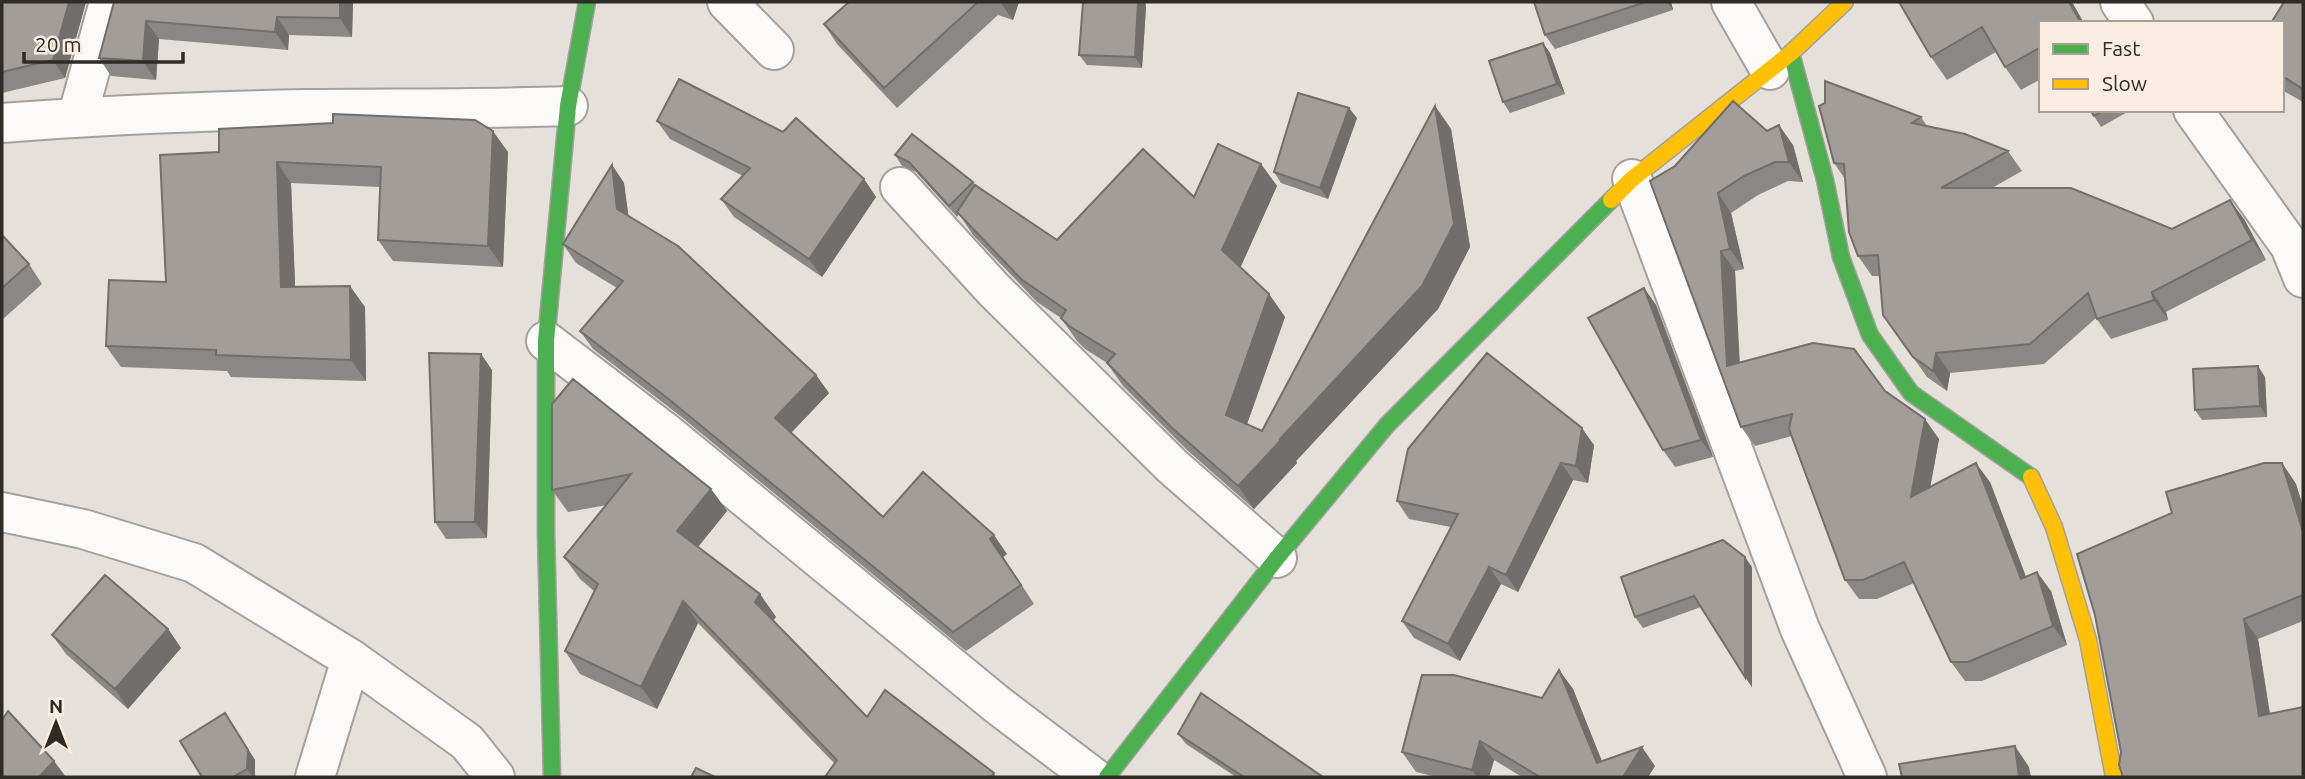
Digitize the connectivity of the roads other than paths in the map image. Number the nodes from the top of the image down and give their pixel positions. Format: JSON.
{"nodes":[{"id":1,"x":109,"y":2,"type":"edge"},
{"id":2,"x":587,"y":2,"type":"edge"},
{"id":3,"x":727,"y":2,"type":"edge"},
{"id":4,"x":1731,"y":2,"type":"edge"},
{"id":5,"x":1845,"y":2,"type":"edge"},
{"id":6,"x":2120,"y":2,"type":"edge"},
{"id":7,"x":2133,"y":21,"type":"edge"},
{"id":8,"x":774,"y":50,"type":"dead end"},
{"id":9,"x":1780,"y":62,"type":"junction"},
{"id":10,"x":568,"y":106,"type":"junction"},
{"id":11,"x":2195,"y":112,"type":"edge"},
{"id":12,"x":77,"y":118,"type":"junction"},
{"id":13,"x":2,"y":123,"type":"edge"},
{"id":14,"x":1632,"y":178,"type":"junction"},
{"id":15,"x":900,"y":187,"type":"dead end"},
{"id":16,"x":2299,"y":249,"type":"edge"},
{"id":17,"x":546,"y":341,"type":"junction"},
{"id":18,"x":2,"y":512,"type":"edge"},
{"id":19,"x":1277,"y":558,"type":"junction"},
{"id":20,"x":351,"y":659,"type":"junction"},
{"id":21,"x":314,"y":777,"type":"edge"},
{"id":22,"x":495,"y":777,"type":"edge"},
{"id":23,"x":552,"y":777,"type":"edge"},
{"id":24,"x":1093,"y":777,"type":"edge"},
{"id":25,"x":1107,"y":777,"type":"edge"},
{"id":26,"x":1867,"y":777,"type":"edge"},
{"id":27,"x":2114,"y":777,"type":"edge"}],
"edges":[{"from":1,"to":12,"type":"street"},
{"from":2,"to":10,"type":"street"},
{"from":3,"to":8,"type":"street"},
{"from":4,"to":9,"type":"street"},
{"from":5,"to":9,"type":"street"},
{"from":6,"to":7,"type":"street"},
{"from":9,"to":14,"type":"street"},
{"from":9,"to":27,"type":"street"},
{"from":10,"to":12,"type":"street"},
{"from":10,"to":17,"type":"street"},
{"from":11,"to":16,"type":"street"},
{"from":12,"to":13,"type":"street"},
{"from":14,"to":19,"type":"street"},
{"from":14,"to":26,"type":"street"},
{"from":15,"to":19,"type":"street"},
{"from":17,"to":23,"type":"street"},
{"from":17,"to":24,"type":"street"},
{"from":18,"to":20,"type":"street"},
{"from":19,"to":25,"type":"street"},
{"from":20,"to":21,"type":"street"},
{"from":20,"to":22,"type":"street"}]}
